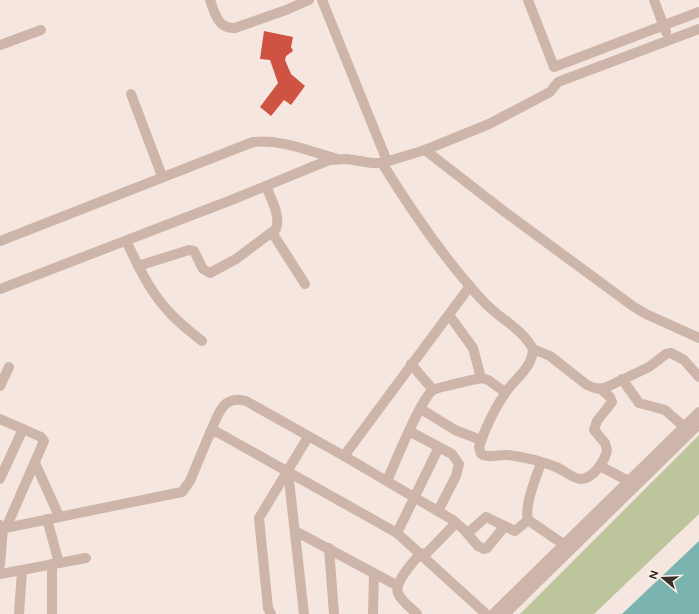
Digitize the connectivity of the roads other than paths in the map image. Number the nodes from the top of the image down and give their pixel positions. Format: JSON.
{"nodes":[{"id":1,"x":210,"y":0,"type":"edge"},
{"id":2,"x":309,"y":0,"type":"edge"},
{"id":3,"x":322,"y":0,"type":"edge"},
{"id":4,"x":528,"y":0,"type":"edge"},
{"id":5,"x":654,"y":0,"type":"edge"},
{"id":6,"x":699,"y":12,"type":"edge"},
{"id":7,"x":663,"y":26,"type":"junction"},
{"id":8,"x":699,"y":28,"type":"edge"},
{"id":9,"x":42,"y":30,"type":"dead end"},
{"id":10,"x":668,"y":40,"type":"junction"},
{"id":11,"x":0,"y":45,"type":"edge"},
{"id":12,"x":131,"y":94,"type":"dead end"},
{"id":13,"x":425,"y":150,"type":"junction"},
{"id":14,"x":337,"y":158,"type":"junction"},
{"id":15,"x":385,"y":162,"type":"junction"},
{"id":16,"x":162,"y":176,"type":"junction"},
{"id":17,"x":266,"y":186,"type":"junction"},
{"id":18,"x":273,"y":234,"type":"junction"},
{"id":19,"x":126,"y":241,"type":"junction"},
{"id":20,"x":0,"y":242,"type":"edge"},
{"id":21,"x":138,"y":266,"type":"junction"},
{"id":22,"x":305,"y":284,"type":"dead end"},
{"id":23,"x":470,"y":286,"type":"junction"},
{"id":24,"x":0,"y":289,"type":"edge"},
{"id":25,"x":449,"y":315,"type":"junction"},
{"id":26,"x":699,"y":338,"type":"edge"},
{"id":27,"x":202,"y":341,"type":"dead end"},
{"id":28,"x":533,"y":349,"type":"junction"},
{"id":29,"x":411,"y":364,"type":"junction"},
{"id":30,"x":8,"y":367,"type":"dead end"},
{"id":31,"x":699,"y":377,"type":"edge"},
{"id":32,"x":481,"y":378,"type":"junction"},
{"id":33,"x":622,"y":379,"type":"junction"},
{"id":34,"x":0,"y":386,"type":"edge"},
{"id":35,"x":601,"y":389,"type":"junction"},
{"id":36,"x":433,"y":390,"type":"junction"},
{"id":37,"x":505,"y":392,"type":"junction"},
{"id":38,"x":421,"y":410,"type":"junction"},
{"id":39,"x":699,"y":412,"type":"edge"},
{"id":40,"x":0,"y":419,"type":"edge"},
{"id":41,"x":699,"y":424,"type":"edge"},
{"id":42,"x":23,"y":429,"type":"junction"},
{"id":43,"x":687,"y":430,"type":"junction"},
{"id":44,"x":409,"y":431,"type":"junction"},
{"id":45,"x":210,"y":433,"type":"junction"},
{"id":46,"x":308,"y":437,"type":"junction"},
{"id":47,"x":481,"y":440,"type":"junction"},
{"id":48,"x":440,"y":447,"type":"junction"},
{"id":49,"x":344,"y":456,"type":"junction"},
{"id":50,"x":35,"y":462,"type":"junction"},
{"id":51,"x":541,"y":463,"type":"junction"},
{"id":52,"x":3,"y":466,"type":"edge"},
{"id":53,"x":600,"y":466,"type":"junction"},
{"id":54,"x":288,"y":471,"type":"junction"},
{"id":55,"x":0,"y":479,"type":"edge"},
{"id":56,"x":387,"y":481,"type":"junction"},
{"id":57,"x":632,"y":483,"type":"junction"},
{"id":58,"x":414,"y":496,"type":"junction"},
{"id":59,"x":438,"y":511,"type":"junction"},
{"id":60,"x":59,"y":516,"type":"junction"},
{"id":61,"x":47,"y":519,"type":"junction"},
{"id":62,"x":528,"y":520,"type":"junction"},
{"id":63,"x":455,"y":522,"type":"junction"},
{"id":64,"x":2,"y":527,"type":"edge"},
{"id":65,"x":504,"y":527,"type":"junction"},
{"id":66,"x":295,"y":531,"type":"junction"},
{"id":67,"x":466,"y":532,"type":"junction"},
{"id":68,"x":397,"y":533,"type":"junction"},
{"id":69,"x":568,"y":547,"type":"junction"},
{"id":70,"x":329,"y":548,"type":"junction"},
{"id":71,"x":422,"y":554,"type":"junction"},
{"id":72,"x":86,"y":558,"type":"dead end"},
{"id":73,"x":0,"y":559,"type":"edge"},
{"id":74,"x":55,"y":564,"type":"junction"},
{"id":75,"x":22,"y":570,"type":"junction"},
{"id":76,"x":2,"y":571,"type":"edge"},
{"id":77,"x":374,"y":574,"type":"junction"},
{"id":78,"x":398,"y":586,"type":"junction"},
{"id":79,"x":19,"y":614,"type":"edge"},
{"id":80,"x":52,"y":614,"type":"edge"},
{"id":81,"x":271,"y":614,"type":"edge"},
{"id":82,"x":304,"y":614,"type":"edge"},
{"id":83,"x":334,"y":614,"type":"edge"},
{"id":84,"x":373,"y":614,"type":"edge"},
{"id":85,"x":417,"y":614,"type":"edge"},
{"id":86,"x":486,"y":614,"type":"edge"},
{"id":87,"x":493,"y":614,"type":"edge"},
{"id":88,"x":505,"y":614,"type":"edge"}],
"edges":[{"from":1,"to":2,"type":"street"},
{"from":3,"to":15,"type":"street"},
{"from":4,"to":7,"type":"street"},
{"from":5,"to":7,"type":"street"},
{"from":6,"to":7,"type":"street"},
{"from":7,"to":10,"type":"street"},
{"from":8,"to":10,"type":"street"},
{"from":9,"to":11,"type":"street"},
{"from":10,"to":13,"type":"street"},
{"from":12,"to":16,"type":"street"},
{"from":13,"to":15,"type":"street"},
{"from":13,"to":26,"type":"street"},
{"from":14,"to":15,"type":"street"},
{"from":14,"to":16,"type":"street"},
{"from":14,"to":17,"type":"street"},
{"from":15,"to":23,"type":"street"},
{"from":16,"to":20,"type":"street"},
{"from":17,"to":18,"type":"street"},
{"from":17,"to":19,"type":"street"},
{"from":18,"to":21,"type":"street"},
{"from":18,"to":22,"type":"street"},
{"from":19,"to":21,"type":"street"},
{"from":19,"to":24,"type":"street"},
{"from":21,"to":27,"type":"street"},
{"from":23,"to":25,"type":"street"},
{"from":23,"to":28,"type":"street"},
{"from":25,"to":29,"type":"street"},
{"from":25,"to":32,"type":"street"},
{"from":28,"to":35,"type":"street"},
{"from":28,"to":37,"type":"street"},
{"from":29,"to":36,"type":"street"},
{"from":29,"to":49,"type":"street"},
{"from":30,"to":34,"type":"street"},
{"from":31,"to":33,"type":"street"},
{"from":32,"to":36,"type":"street"},
{"from":32,"to":37,"type":"street"},
{"from":33,"to":35,"type":"street"},
{"from":33,"to":43,"type":"street"},
{"from":35,"to":53,"type":"street"},
{"from":36,"to":38,"type":"street"},
{"from":37,"to":47,"type":"street"},
{"from":38,"to":44,"type":"street"},
{"from":38,"to":47,"type":"street"},
{"from":39,"to":43,"type":"street"},
{"from":40,"to":42,"type":"street"},
{"from":41,"to":43,"type":"street"},
{"from":42,"to":50,"type":"street"},
{"from":42,"to":52,"type":"street"},
{"from":43,"to":57,"type":"street"},
{"from":44,"to":48,"type":"street"},
{"from":44,"to":56,"type":"street"},
{"from":45,"to":46,"type":"street"},
{"from":45,"to":54,"type":"street"},
{"from":45,"to":60,"type":"street"},
{"from":46,"to":49,"type":"street"},
{"from":46,"to":54,"type":"street"},
{"from":47,"to":51,"type":"street"},
{"from":48,"to":58,"type":"street"},
{"from":48,"to":59,"type":"street"},
{"from":49,"to":56,"type":"street"},
{"from":50,"to":60,"type":"street"},
{"from":50,"to":64,"type":"street"},
{"from":51,"to":53,"type":"street"},
{"from":51,"to":62,"type":"street"},
{"from":52,"to":55,"type":"street"},
{"from":53,"to":57,"type":"street"},
{"from":54,"to":66,"type":"street"},
{"from":54,"to":68,"type":"street"},
{"from":54,"to":81,"type":"street"},
{"from":56,"to":58,"type":"street"},
{"from":57,"to":69,"type":"street"},
{"from":58,"to":59,"type":"street"},
{"from":58,"to":68,"type":"street"},
{"from":59,"to":63,"type":"street"},
{"from":60,"to":61,"type":"street"},
{"from":61,"to":64,"type":"street"},
{"from":61,"to":74,"type":"street"},
{"from":62,"to":65,"type":"street"},
{"from":62,"to":69,"type":"street"},
{"from":63,"to":67,"type":"street"},
{"from":63,"to":71,"type":"street"},
{"from":64,"to":73,"type":"street"},
{"from":65,"to":67,"type":"street"},
{"from":65,"to":67,"type":"street"},
{"from":66,"to":70,"type":"street"},
{"from":66,"to":82,"type":"street"},
{"from":68,"to":71,"type":"street"},
{"from":69,"to":87,"type":"street"},
{"from":69,"to":88,"type":"street"},
{"from":70,"to":77,"type":"street"},
{"from":70,"to":83,"type":"street"},
{"from":71,"to":78,"type":"street"},
{"from":71,"to":86,"type":"street"},
{"from":72,"to":74,"type":"street"},
{"from":73,"to":76,"type":"street"},
{"from":74,"to":75,"type":"street"},
{"from":74,"to":80,"type":"street"},
{"from":75,"to":76,"type":"street"},
{"from":75,"to":79,"type":"street"},
{"from":77,"to":78,"type":"street"},
{"from":77,"to":84,"type":"street"},
{"from":78,"to":85,"type":"street"}]}
